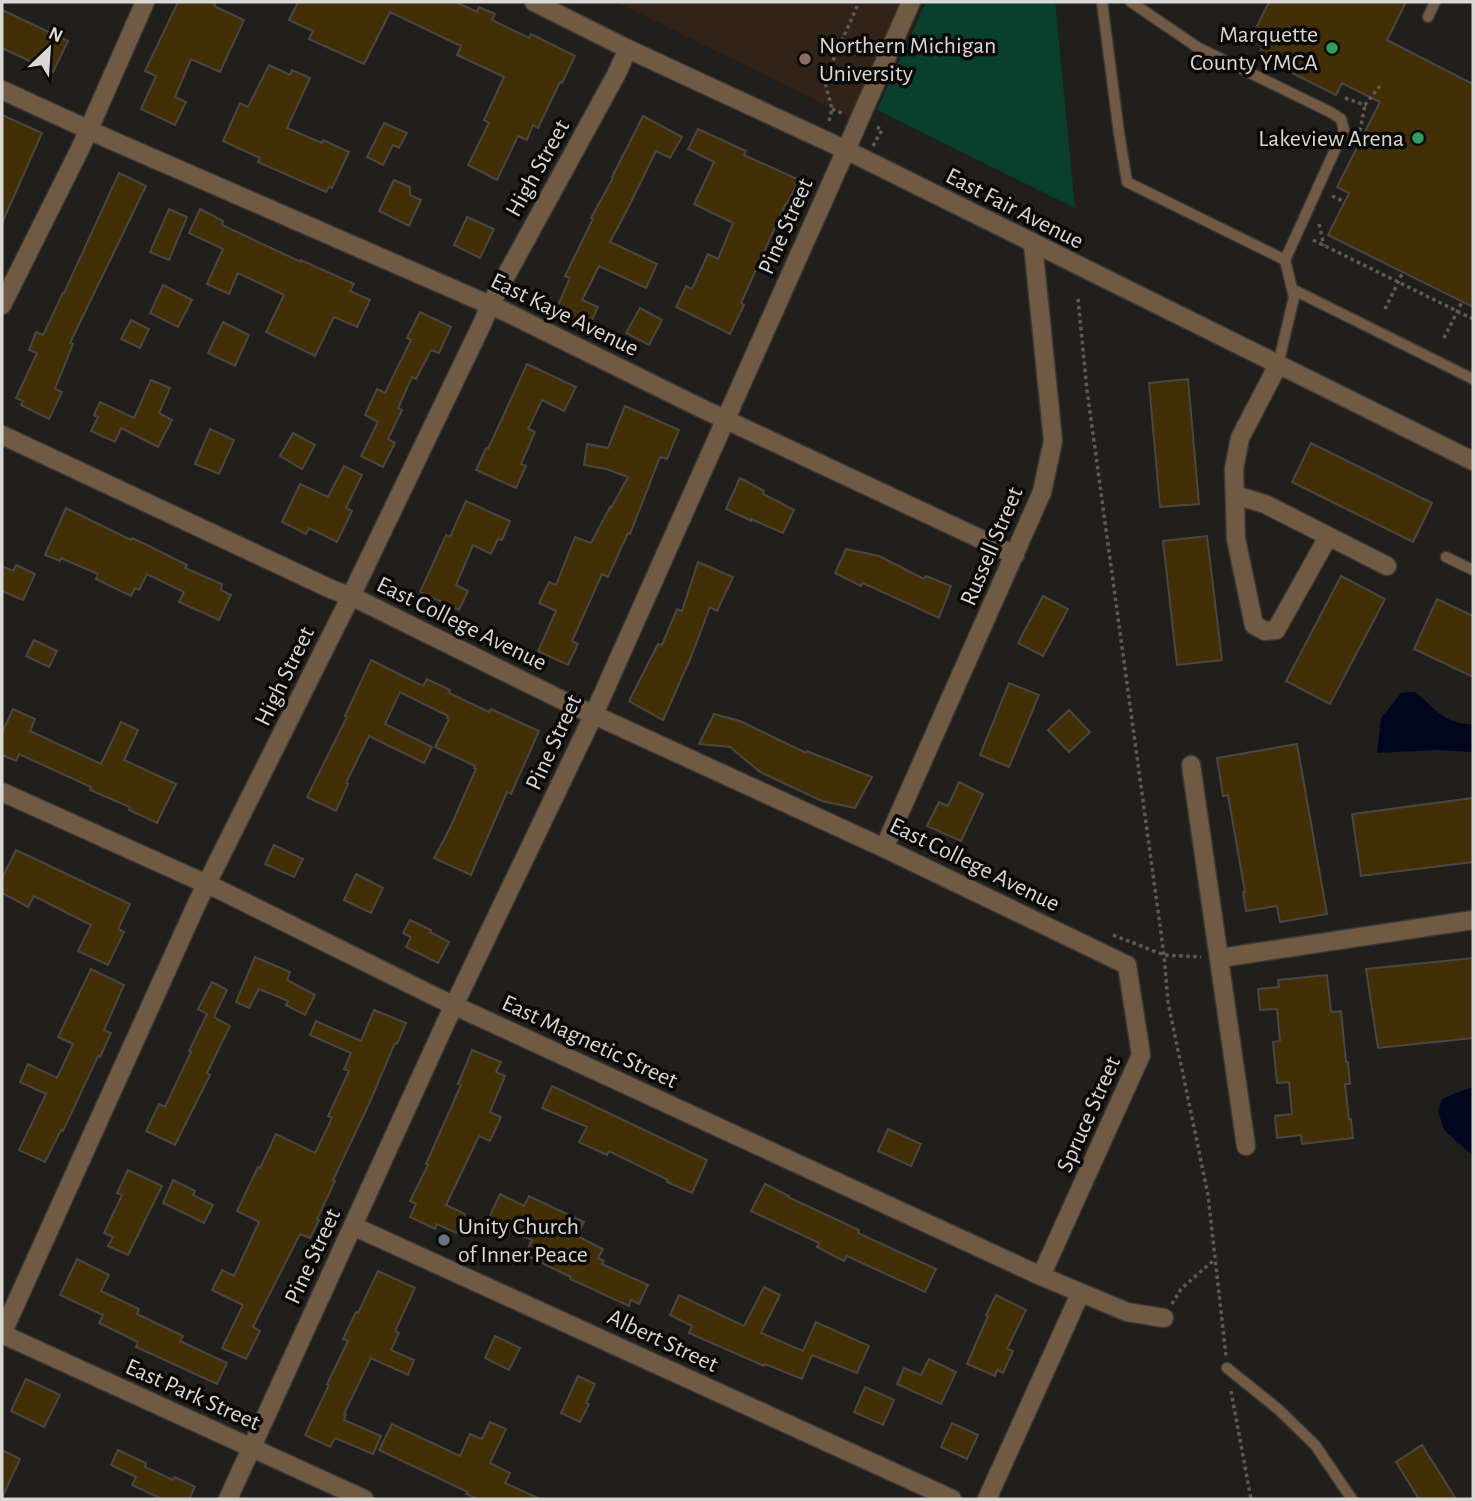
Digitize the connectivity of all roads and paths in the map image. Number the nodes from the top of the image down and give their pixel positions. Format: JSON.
{"nodes":[{"id":1,"x":145,"y":2,"type":"edge"},
{"id":2,"x":534,"y":2,"type":"edge"},
{"id":3,"x":859,"y":2,"type":"edge"},
{"id":4,"x":911,"y":2,"type":"edge"},
{"id":5,"x":1102,"y":2,"type":"edge"},
{"id":6,"x":1131,"y":2,"type":"edge"},
{"id":7,"x":1435,"y":2,"type":"edge"},
{"id":8,"x":1428,"y":17,"type":"dead end"},
{"id":9,"x":628,"y":48,"type":"junction"},
{"id":10,"x":1380,"y":86,"type":"dead end"},
{"id":11,"x":2,"y":90,"type":"edge"},
{"id":12,"x":1345,"y":98,"type":"dead end"},
{"id":13,"x":832,"y":109,"type":"dead end"},
{"id":14,"x":89,"y":129,"type":"junction"},
{"id":15,"x":846,"y":150,"type":"junction"},
{"id":16,"x":1332,"y":196,"type":"dead end"},
{"id":17,"x":1345,"y":202,"type":"dead end"},
{"id":18,"x":1313,"y":240,"type":"dead end"},
{"id":19,"x":1033,"y":244,"type":"junction"},
{"id":20,"x":1285,"y":260,"type":"junction"},
{"id":21,"x":1403,"y":272,"type":"dead end"},
{"id":22,"x":1398,"y":282,"type":"junction"},
{"id":23,"x":1292,"y":289,"type":"junction"},
{"id":24,"x":1078,"y":299,"type":"dead end"},
{"id":25,"x":1462,"y":302,"type":"dead end"},
{"id":26,"x":2,"y":305,"type":"edge"},
{"id":27,"x":490,"y":305,"type":"junction"},
{"id":28,"x":1385,"y":309,"type":"dead end"},
{"id":29,"x":1458,"y":311,"type":"junction"},
{"id":30,"x":1473,"y":319,"type":"edge"},
{"id":31,"x":1444,"y":338,"type":"dead end"},
{"id":32,"x":1278,"y":365,"type":"junction"},
{"id":33,"x":1473,"y":379,"type":"edge"},
{"id":34,"x":725,"y":419,"type":"junction"},
{"id":35,"x":2,"y":435,"type":"edge"},
{"id":36,"x":1473,"y":461,"type":"edge"},
{"id":37,"x":1235,"y":495,"type":"junction"},
{"id":38,"x":1328,"y":537,"type":"junction"},
{"id":39,"x":1015,"y":555,"type":"junction"},
{"id":40,"x":1446,"y":557,"type":"dead end"},
{"id":41,"x":1387,"y":566,"type":"dead end"},
{"id":42,"x":1473,"y":570,"type":"edge"},
{"id":43,"x":351,"y":596,"type":"junction"},
{"id":44,"x":594,"y":714,"type":"junction"},
{"id":45,"x":1191,"y":765,"type":"dead end"},
{"id":46,"x":2,"y":792,"type":"edge"},
{"id":47,"x":884,"y":848,"type":"junction"},
{"id":48,"x":208,"y":885,"type":"junction"},
{"id":49,"x":1473,"y":920,"type":"edge"},
{"id":50,"x":1113,"y":935,"type":"dead end"},
{"id":51,"x":1164,"y":955,"type":"junction"},
{"id":52,"x":1220,"y":958,"type":"junction"},
{"id":53,"x":1127,"y":965,"type":"joint"},
{"id":54,"x":454,"y":1005,"type":"junction"},
{"id":55,"x":1246,"y":1146,"type":"dead end"},
{"id":56,"x":353,"y":1226,"type":"junction"},
{"id":57,"x":1215,"y":1258,"type":"junction"},
{"id":58,"x":1041,"y":1276,"type":"junction"},
{"id":59,"x":1080,"y":1294,"type":"junction"},
{"id":60,"x":1164,"y":1318,"type":"joint"},
{"id":61,"x":2,"y":1334,"type":"edge"},
{"id":62,"x":1227,"y":1368,"type":"junction"},
{"id":63,"x":251,"y":1448,"type":"junction"},
{"id":64,"x":228,"y":1499,"type":"edge"},
{"id":65,"x":363,"y":1499,"type":"edge"},
{"id":66,"x":953,"y":1499,"type":"edge"},
{"id":67,"x":988,"y":1499,"type":"edge"},
{"id":68,"x":1251,"y":1499,"type":"edge"},
{"id":69,"x":1352,"y":1499,"type":"edge"}],
"edges":[{"from":1,"to":14,"type":"street"},
{"from":2,"to":9,"type":"street","name":"East Fair Avenue"},
{"from":3,"to":13,"type":"path"},
{"from":4,"to":15,"type":"street","name":"Pine Street"},
{"from":5,"to":20,"type":"lane"},
{"from":6,"to":20,"type":"lane"},
{"from":7,"to":8,"type":"lane"},
{"from":9,"to":15,"type":"street","name":"East Fair Avenue"},
{"from":9,"to":27,"type":"street","name":"High Street"},
{"from":10,"to":12,"type":"path"},
{"from":11,"to":14,"type":"street","name":"East Kaye Avenue"},
{"from":14,"to":26,"type":"street"},
{"from":14,"to":27,"type":"street","name":"East Kaye Avenue"},
{"from":15,"to":19,"type":"street","name":"East Fair Avenue"},
{"from":15,"to":34,"type":"street","name":"Pine Street"},
{"from":16,"to":17,"type":"path"},
{"from":18,"to":22,"type":"path"},
{"from":19,"to":32,"type":"street","name":"East Fair Avenue"},
{"from":19,"to":39,"type":"street","name":"Russell Street"},
{"from":20,"to":23,"type":"lane"},
{"from":21,"to":22,"type":"path"},
{"from":22,"to":28,"type":"path"},
{"from":22,"to":29,"type":"path"},
{"from":23,"to":32,"type":"lane"},
{"from":23,"to":33,"type":"lane"},
{"from":24,"to":51,"type":"path"},
{"from":25,"to":29,"type":"path"},
{"from":27,"to":34,"type":"street","name":"East Kaye Avenue"},
{"from":27,"to":43,"type":"street","name":"High Street"},
{"from":29,"to":30,"type":"path"},
{"from":29,"to":31,"type":"path"},
{"from":32,"to":36,"type":"street","name":"East Fair Avenue"},
{"from":32,"to":37,"type":"street"},
{"from":34,"to":39,"type":"street","name":"East Kaye Avenue"},
{"from":34,"to":44,"type":"street","name":"Pine Street"},
{"from":35,"to":43,"type":"street","name":"East College Avenue"},
{"from":37,"to":38,"type":"street"},
{"from":37,"to":38,"type":"street"},
{"from":38,"to":41,"type":"street"},
{"from":39,"to":47,"type":"street","name":"Russell Street"},
{"from":40,"to":42,"type":"lane"},
{"from":43,"to":44,"type":"street","name":"East College Avenue"},
{"from":43,"to":48,"type":"street","name":"High Street"},
{"from":44,"to":47,"type":"street","name":"East College Avenue"},
{"from":44,"to":54,"type":"street","name":"Pine Street"},
{"from":45,"to":52,"type":"street"},
{"from":46,"to":48,"type":"street","name":"East Magnetic Street"},
{"from":47,"to":53,"type":"street","name":"East College Avenue"},
{"from":48,"to":54,"type":"street","name":"East Magnetic Street"},
{"from":48,"to":61,"type":"street","name":"High Street"},
{"from":49,"to":52,"type":"street"},
{"from":50,"to":51,"type":"path"},
{"from":51,"to":52,"type":"path"},
{"from":51,"to":57,"type":"path"},
{"from":52,"to":55,"type":"street"},
{"from":53,"to":58,"type":"street","name":"Spruce Street"},
{"from":54,"to":56,"type":"street","name":"Pine Street"},
{"from":54,"to":58,"type":"street","name":"East Magnetic Street"},
{"from":56,"to":63,"type":"street","name":"Pine Street"},
{"from":56,"to":66,"type":"street","name":"Albert Street"},
{"from":57,"to":60,"type":"path"},
{"from":57,"to":62,"type":"path"},
{"from":58,"to":59,"type":"street","name":"East Magnetic Street"},
{"from":59,"to":60,"type":"street","name":"East Magnetic Street"},
{"from":59,"to":67,"type":"street"},
{"from":61,"to":63,"type":"street","name":"East Park Street"},
{"from":62,"to":68,"type":"path"},
{"from":62,"to":69,"type":"lane"},
{"from":63,"to":64,"type":"street","name":"Pine Street"},
{"from":63,"to":65,"type":"street","name":"East Park Street"}]}
